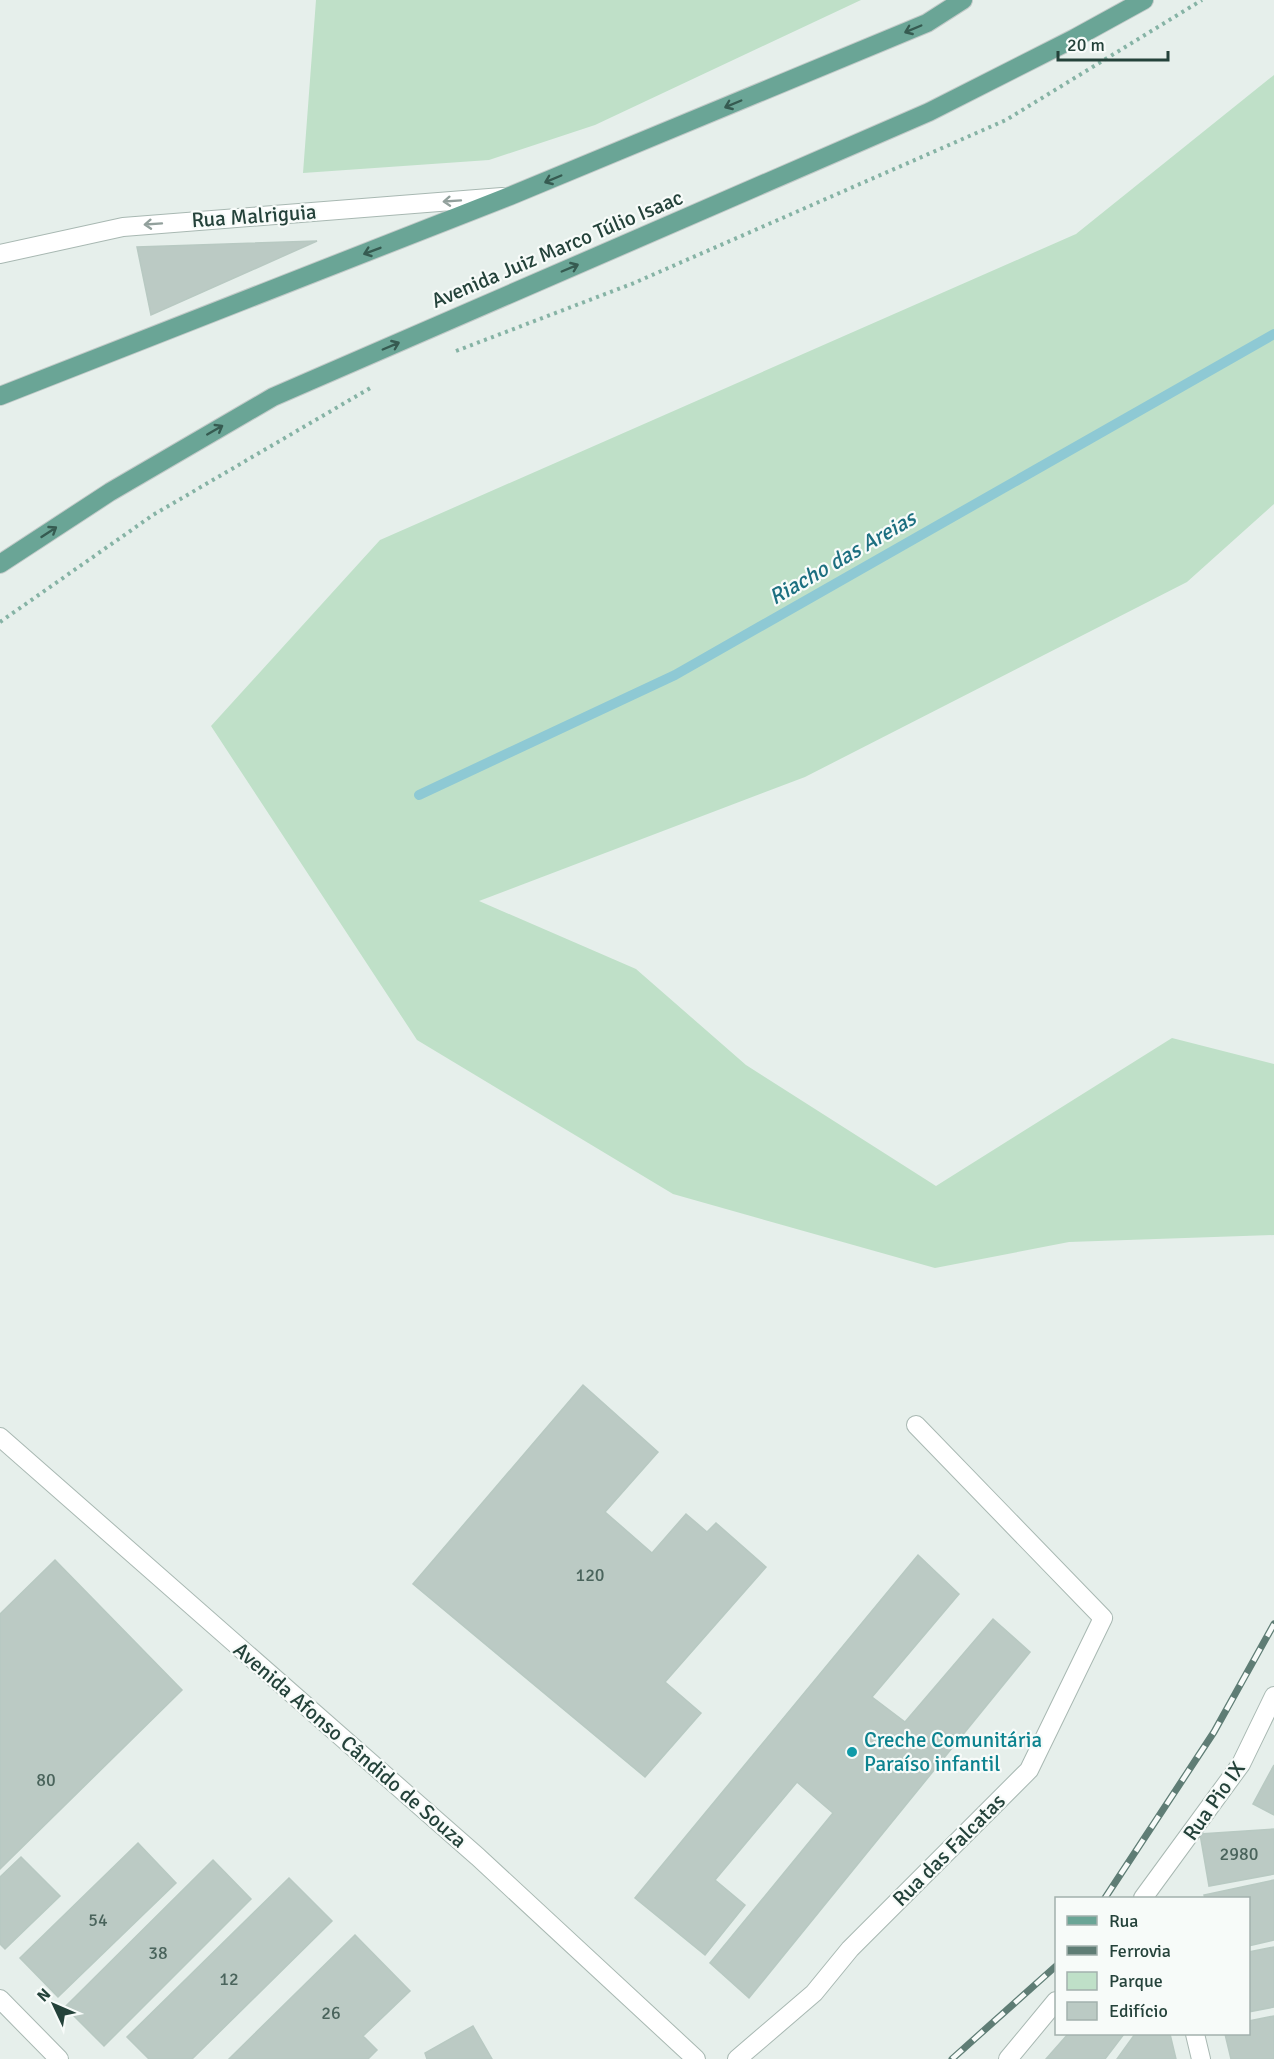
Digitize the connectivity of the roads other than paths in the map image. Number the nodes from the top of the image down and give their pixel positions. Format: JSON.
{"nodes":[{"id":1,"x":963,"y":0,"type":"edge"},
{"id":2,"x":1144,"y":0,"type":"edge"},
{"id":3,"x":510,"y":196,"type":"junction"},
{"id":4,"x":0,"y":254,"type":"edge"},
{"id":5,"x":0,"y":396,"type":"edge"},
{"id":6,"x":0,"y":564,"type":"edge"},
{"id":7,"x":916,"y":1425,"type":"dead end"},
{"id":8,"x":0,"y":1437,"type":"edge"},
{"id":9,"x":1274,"y":1696,"type":"edge"},
{"id":10,"x":1160,"y":1878,"type":"junction"},
{"id":11,"x":1145,"y":1897,"type":"edge"},
{"id":12,"x":1164,"y":1897,"type":"edge"},
{"id":13,"x":0,"y":1999,"type":"edge"},
{"id":14,"x":1055,"y":2002,"type":"edge"},
{"id":15,"x":1195,"y":2035,"type":"edge"},
{"id":16,"x":59,"y":2059,"type":"edge"},
{"id":17,"x":696,"y":2059,"type":"edge"},
{"id":18,"x":737,"y":2059,"type":"edge"},
{"id":19,"x":1008,"y":2059,"type":"edge"},
{"id":20,"x":1201,"y":2059,"type":"edge"}],
"edges":[{"from":1,"to":3,"type":"main road","one_way":true},
{"from":6,"to":2,"type":"main road","name":"Avenida Juiz Marco Túlio Isaac","one_way":true},
{"from":3,"to":4,"type":"street","name":"Rua Malriguia","one_way":true},
{"from":3,"to":5,"type":"main road","one_way":true},
{"from":7,"to":18,"type":"street","name":"Rua das Falcatas"},
{"from":8,"to":17,"type":"street","name":"Avenida Afonso Cândido de Souza"},
{"from":9,"to":10,"type":"street","name":"Rua Pio IX"},
{"from":10,"to":11,"type":"street","name":"Rua Pio IX"},
{"from":10,"to":12,"type":"street"},
{"from":13,"to":16,"type":"street"},
{"from":14,"to":19,"type":"street"},
{"from":15,"to":20,"type":"street"}]}
